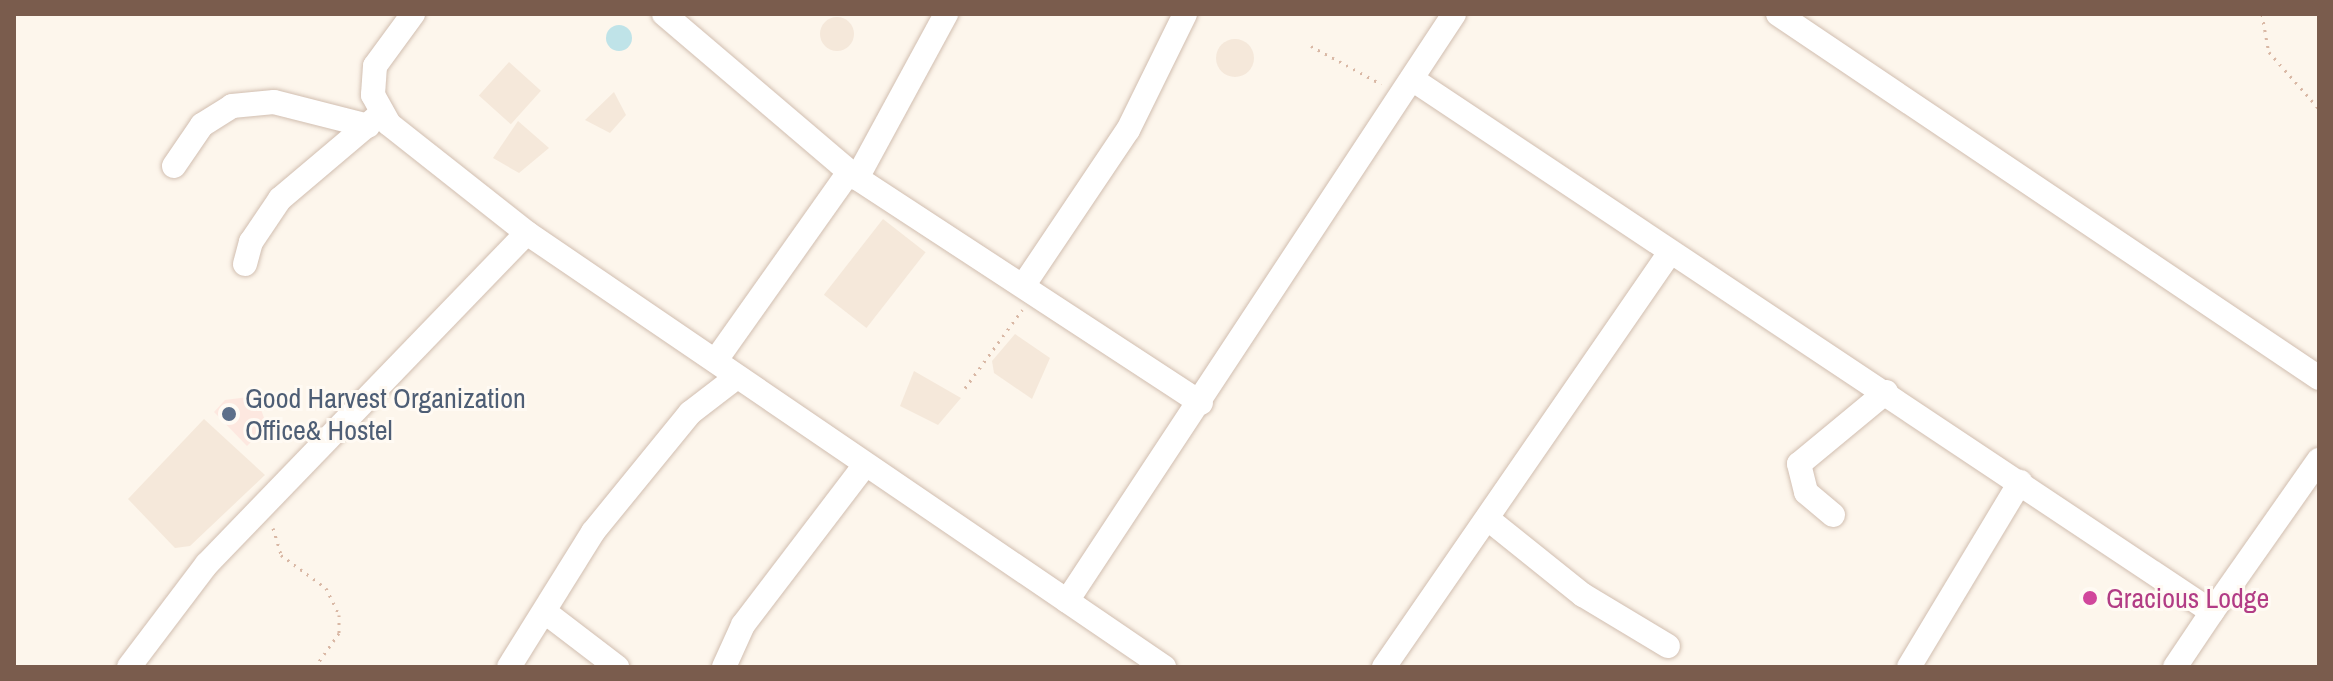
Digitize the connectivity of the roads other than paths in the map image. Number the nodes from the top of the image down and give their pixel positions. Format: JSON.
{"nodes":[{"id":1,"x":413,"y":14,"type":"edge"},
{"id":2,"x":664,"y":14,"type":"edge"},
{"id":3,"x":946,"y":14,"type":"edge"},
{"id":4,"x":1185,"y":14,"type":"edge"},
{"id":5,"x":1454,"y":14,"type":"edge"},
{"id":6,"x":1778,"y":14,"type":"edge"},
{"id":7,"x":392,"y":23,"type":"edge"},
{"id":8,"x":1408,"y":85,"type":"junction"},
{"id":9,"x":374,"y":120,"type":"junction"},
{"id":10,"x":174,"y":166,"type":"dead end"},
{"id":11,"x":853,"y":175,"type":"junction"},
{"id":12,"x":527,"y":233,"type":"junction"},
{"id":13,"x":1668,"y":256,"type":"junction"},
{"id":14,"x":245,"y":264,"type":"dead end"},
{"id":15,"x":1030,"y":287,"type":"junction"},
{"id":16,"x":716,"y":360,"type":"junction"},
{"id":17,"x":737,"y":377,"type":"junction"},
{"id":18,"x":2319,"y":378,"type":"edge"},
{"id":19,"x":1886,"y":392,"type":"junction"},
{"id":20,"x":1201,"y":403,"type":"junction"},
{"id":21,"x":2319,"y":460,"type":"edge"},
{"id":22,"x":864,"y":466,"type":"junction"},
{"id":23,"x":2020,"y":482,"type":"junction"},
{"id":24,"x":1833,"y":515,"type":"dead end"},
{"id":25,"x":1488,"y":519,"type":"junction"},
{"id":26,"x":1067,"y":601,"type":"junction"},
{"id":27,"x":545,"y":612,"type":"junction"},
{"id":28,"x":2212,"y":612,"type":"junction"},
{"id":29,"x":1668,"y":646,"type":"dead end"},
{"id":30,"x":129,"y":667,"type":"edge"},
{"id":31,"x":509,"y":667,"type":"edge"},
{"id":32,"x":617,"y":667,"type":"edge"},
{"id":33,"x":724,"y":667,"type":"edge"},
{"id":34,"x":1164,"y":667,"type":"edge"},
{"id":35,"x":1384,"y":667,"type":"edge"},
{"id":36,"x":1909,"y":667,"type":"edge"},
{"id":37,"x":2175,"y":667,"type":"edge"}],
"edges":[{"from":1,"to":7,"type":"street"},
{"from":2,"to":11,"type":"street"},
{"from":3,"to":11,"type":"street"},
{"from":4,"to":15,"type":"street"},
{"from":5,"to":8,"type":"street"},
{"from":6,"to":18,"type":"street"},
{"from":7,"to":9,"type":"street"},
{"from":8,"to":13,"type":"street"},
{"from":8,"to":20,"type":"street"},
{"from":9,"to":10,"type":"street"},
{"from":9,"to":12,"type":"street"},
{"from":9,"to":14,"type":"street"},
{"from":11,"to":15,"type":"street"},
{"from":11,"to":16,"type":"street"},
{"from":12,"to":16,"type":"street"},
{"from":12,"to":30,"type":"street"},
{"from":13,"to":19,"type":"street"},
{"from":13,"to":25,"type":"street"},
{"from":15,"to":20,"type":"street"},
{"from":16,"to":17,"type":"street"},
{"from":17,"to":22,"type":"street"},
{"from":17,"to":27,"type":"street"},
{"from":19,"to":23,"type":"street"},
{"from":19,"to":24,"type":"street"},
{"from":20,"to":26,"type":"street"},
{"from":21,"to":28,"type":"street"},
{"from":22,"to":26,"type":"street"},
{"from":22,"to":33,"type":"street"},
{"from":23,"to":28,"type":"street"},
{"from":23,"to":36,"type":"street"},
{"from":25,"to":29,"type":"street"},
{"from":25,"to":35,"type":"street"},
{"from":26,"to":34,"type":"street"},
{"from":27,"to":31,"type":"street"},
{"from":27,"to":32,"type":"street"},
{"from":28,"to":37,"type":"street"}]}
